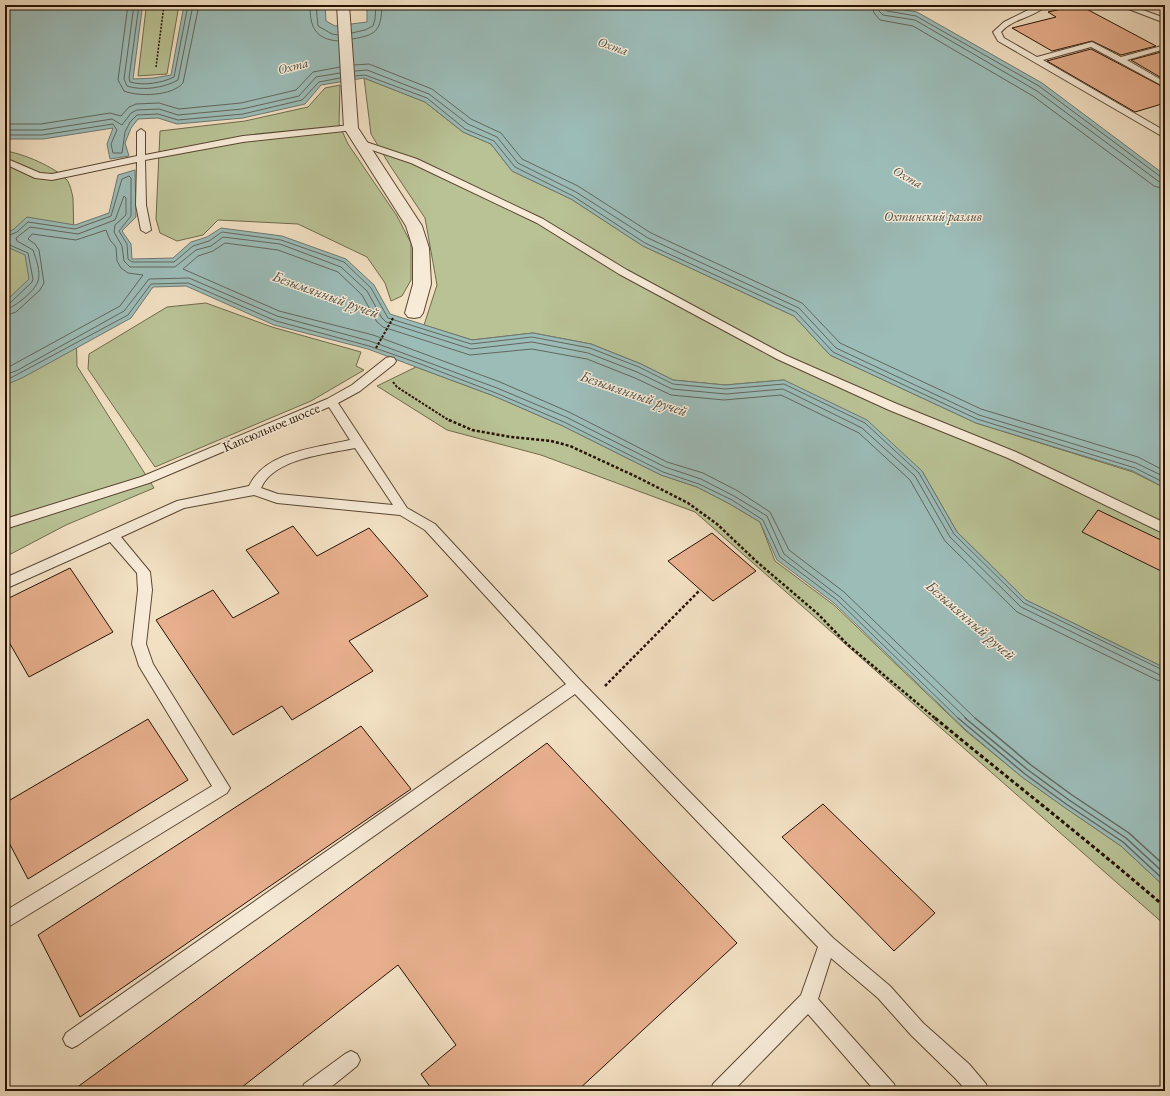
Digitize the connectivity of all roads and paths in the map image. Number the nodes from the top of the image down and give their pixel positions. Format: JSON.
{"nodes":[{"id":1,"x":164,"y":5,"type":"edge"},
{"id":2,"x":343,"y":5,"type":"edge"},
{"id":3,"x":1043,"y":5,"type":"edge"},
{"id":4,"x":1122,"y":5,"type":"edge"},
{"id":5,"x":1165,"y":21,"type":"edge"},
{"id":6,"x":1165,"y":47,"type":"edge"},
{"id":7,"x":1035,"y":60,"type":"junction"},
{"id":8,"x":1120,"y":60,"type":"junction"},
{"id":9,"x":156,"y":67,"type":"dead end"},
{"id":10,"x":1165,"y":85,"type":"edge"},
{"id":11,"x":351,"y":128,"type":"junction"},
{"id":12,"x":141,"y":132,"type":"dead end"},
{"id":13,"x":1165,"y":135,"type":"edge"},
{"id":14,"x":360,"y":143,"type":"junction"},
{"id":15,"x":140,"y":159,"type":"junction"},
{"id":16,"x":5,"y":161,"type":"edge"},
{"id":17,"x":146,"y":230,"type":"dead end"},
{"id":18,"x":414,"y":313,"type":"dead end"},
{"id":19,"x":395,"y":315,"type":"dead end"},
{"id":20,"x":376,"y":348,"type":"dead end"},
{"id":21,"x":390,"y":361,"type":"dead end"},
{"id":22,"x":381,"y":370,"type":"junction"},
{"id":23,"x":331,"y":402,"type":"junction"},
{"id":24,"x":358,"y":443,"type":"junction"},
{"id":25,"x":254,"y":490,"type":"junction"},
{"id":26,"x":403,"y":511,"type":"junction"},
{"id":27,"x":5,"y":524,"type":"edge"},
{"id":28,"x":1165,"y":528,"type":"edge"},
{"id":29,"x":112,"y":535,"type":"junction"},
{"id":30,"x":5,"y":584,"type":"edge"},
{"id":31,"x":700,"y":590,"type":"dead end"},
{"id":32,"x":576,"y":685,"type":"junction"},
{"id":33,"x":591,"y":700,"type":"junction"},
{"id":34,"x":1165,"y":907,"type":"edge"},
{"id":35,"x":5,"y":921,"type":"edge"},
{"id":36,"x":827,"y":944,"type":"junction"},
{"id":37,"x":808,"y":1001,"type":"junction"},
{"id":38,"x":72,"y":1039,"type":"dead end"},
{"id":39,"x":351,"y":1060,"type":"dead end"},
{"id":40,"x":311,"y":1091,"type":"edge"},
{"id":41,"x":720,"y":1091,"type":"edge"},
{"id":42,"x":887,"y":1091,"type":"edge"},
{"id":43,"x":978,"y":1091,"type":"edge"}],
"edges":[{"from":1,"to":9,"type":"path"},
{"from":2,"to":11,"type":"street"},
{"from":3,"to":7,"type":"lane"},
{"from":4,"to":5,"type":"lane"},
{"from":6,"to":8,"type":"lane"},
{"from":7,"to":8,"type":"lane"},
{"from":7,"to":13,"type":"lane"},
{"from":8,"to":10,"type":"lane"},
{"from":11,"to":14,"type":"street"},
{"from":11,"to":15,"type":"lane"},
{"from":12,"to":15,"type":"lane"},
{"from":14,"to":18,"type":"street"},
{"from":14,"to":28,"type":"lane"},
{"from":15,"to":16,"type":"lane"},
{"from":15,"to":17,"type":"lane"},
{"from":19,"to":20,"type":"path"},
{"from":21,"to":22,"type":"lane","name":"Капсюльное шоссе"},
{"from":22,"to":23,"type":"lane","name":"Капсюльное шоссе"},
{"from":22,"to":34,"type":"path"},
{"from":23,"to":24,"type":"lane"},
{"from":23,"to":27,"type":"lane","name":"Капсюльное шоссе"},
{"from":24,"to":25,"type":"lane"},
{"from":24,"to":26,"type":"lane"},
{"from":25,"to":26,"type":"lane"},
{"from":25,"to":29,"type":"lane"},
{"from":26,"to":32,"type":"lane"},
{"from":29,"to":30,"type":"lane"},
{"from":29,"to":35,"type":"lane"},
{"from":31,"to":33,"type":"path"},
{"from":32,"to":33,"type":"lane"},
{"from":32,"to":38,"type":"lane"},
{"from":33,"to":36,"type":"lane"},
{"from":36,"to":37,"type":"lane"},
{"from":36,"to":43,"type":"lane"},
{"from":37,"to":41,"type":"lane"},
{"from":37,"to":42,"type":"lane"},
{"from":39,"to":40,"type":"lane"}]}
